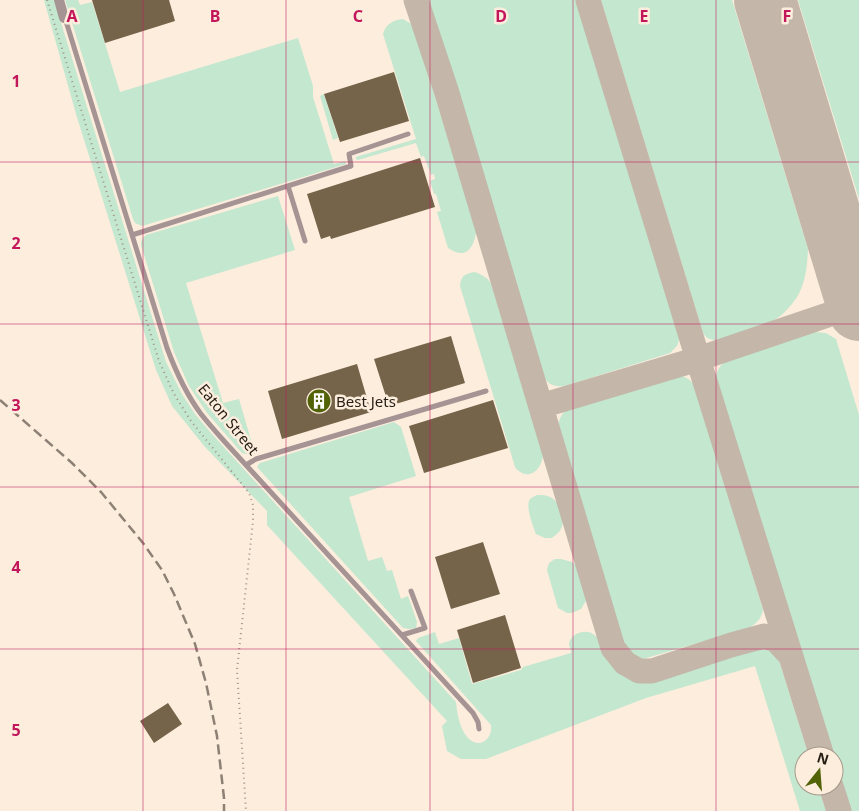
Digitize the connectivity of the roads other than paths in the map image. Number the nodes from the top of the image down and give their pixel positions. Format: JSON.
{"nodes":[{"id":1,"x":59,"y":0,"type":"edge"},
{"id":2,"x":64,"y":18,"type":"joint"},
{"id":3,"x":408,"y":134,"type":"dead end"},
{"id":4,"x":288,"y":186,"type":"junction"},
{"id":5,"x":132,"y":235,"type":"junction"},
{"id":6,"x":305,"y":241,"type":"dead end"},
{"id":7,"x":486,"y":391,"type":"dead end"},
{"id":8,"x":246,"y":465,"type":"junction"},
{"id":9,"x":411,"y":592,"type":"dead end"},
{"id":10,"x":402,"y":635,"type":"junction"},
{"id":11,"x":479,"y":729,"type":"dead end"}],
"edges":[{"from":1,"to":2,"type":"street","name":"Eaton Street"},
{"from":2,"to":5,"type":"lane","name":"Eaton Street"},
{"from":3,"to":4,"type":"lane"},
{"from":4,"to":5,"type":"lane"},
{"from":4,"to":6,"type":"lane"},
{"from":5,"to":8,"type":"lane","name":"Eaton Street"},
{"from":7,"to":8,"type":"lane"},
{"from":8,"to":10,"type":"lane","name":"Eaton Street"},
{"from":9,"to":10,"type":"lane"},
{"from":10,"to":11,"type":"lane","name":"Eaton Street"}]}
